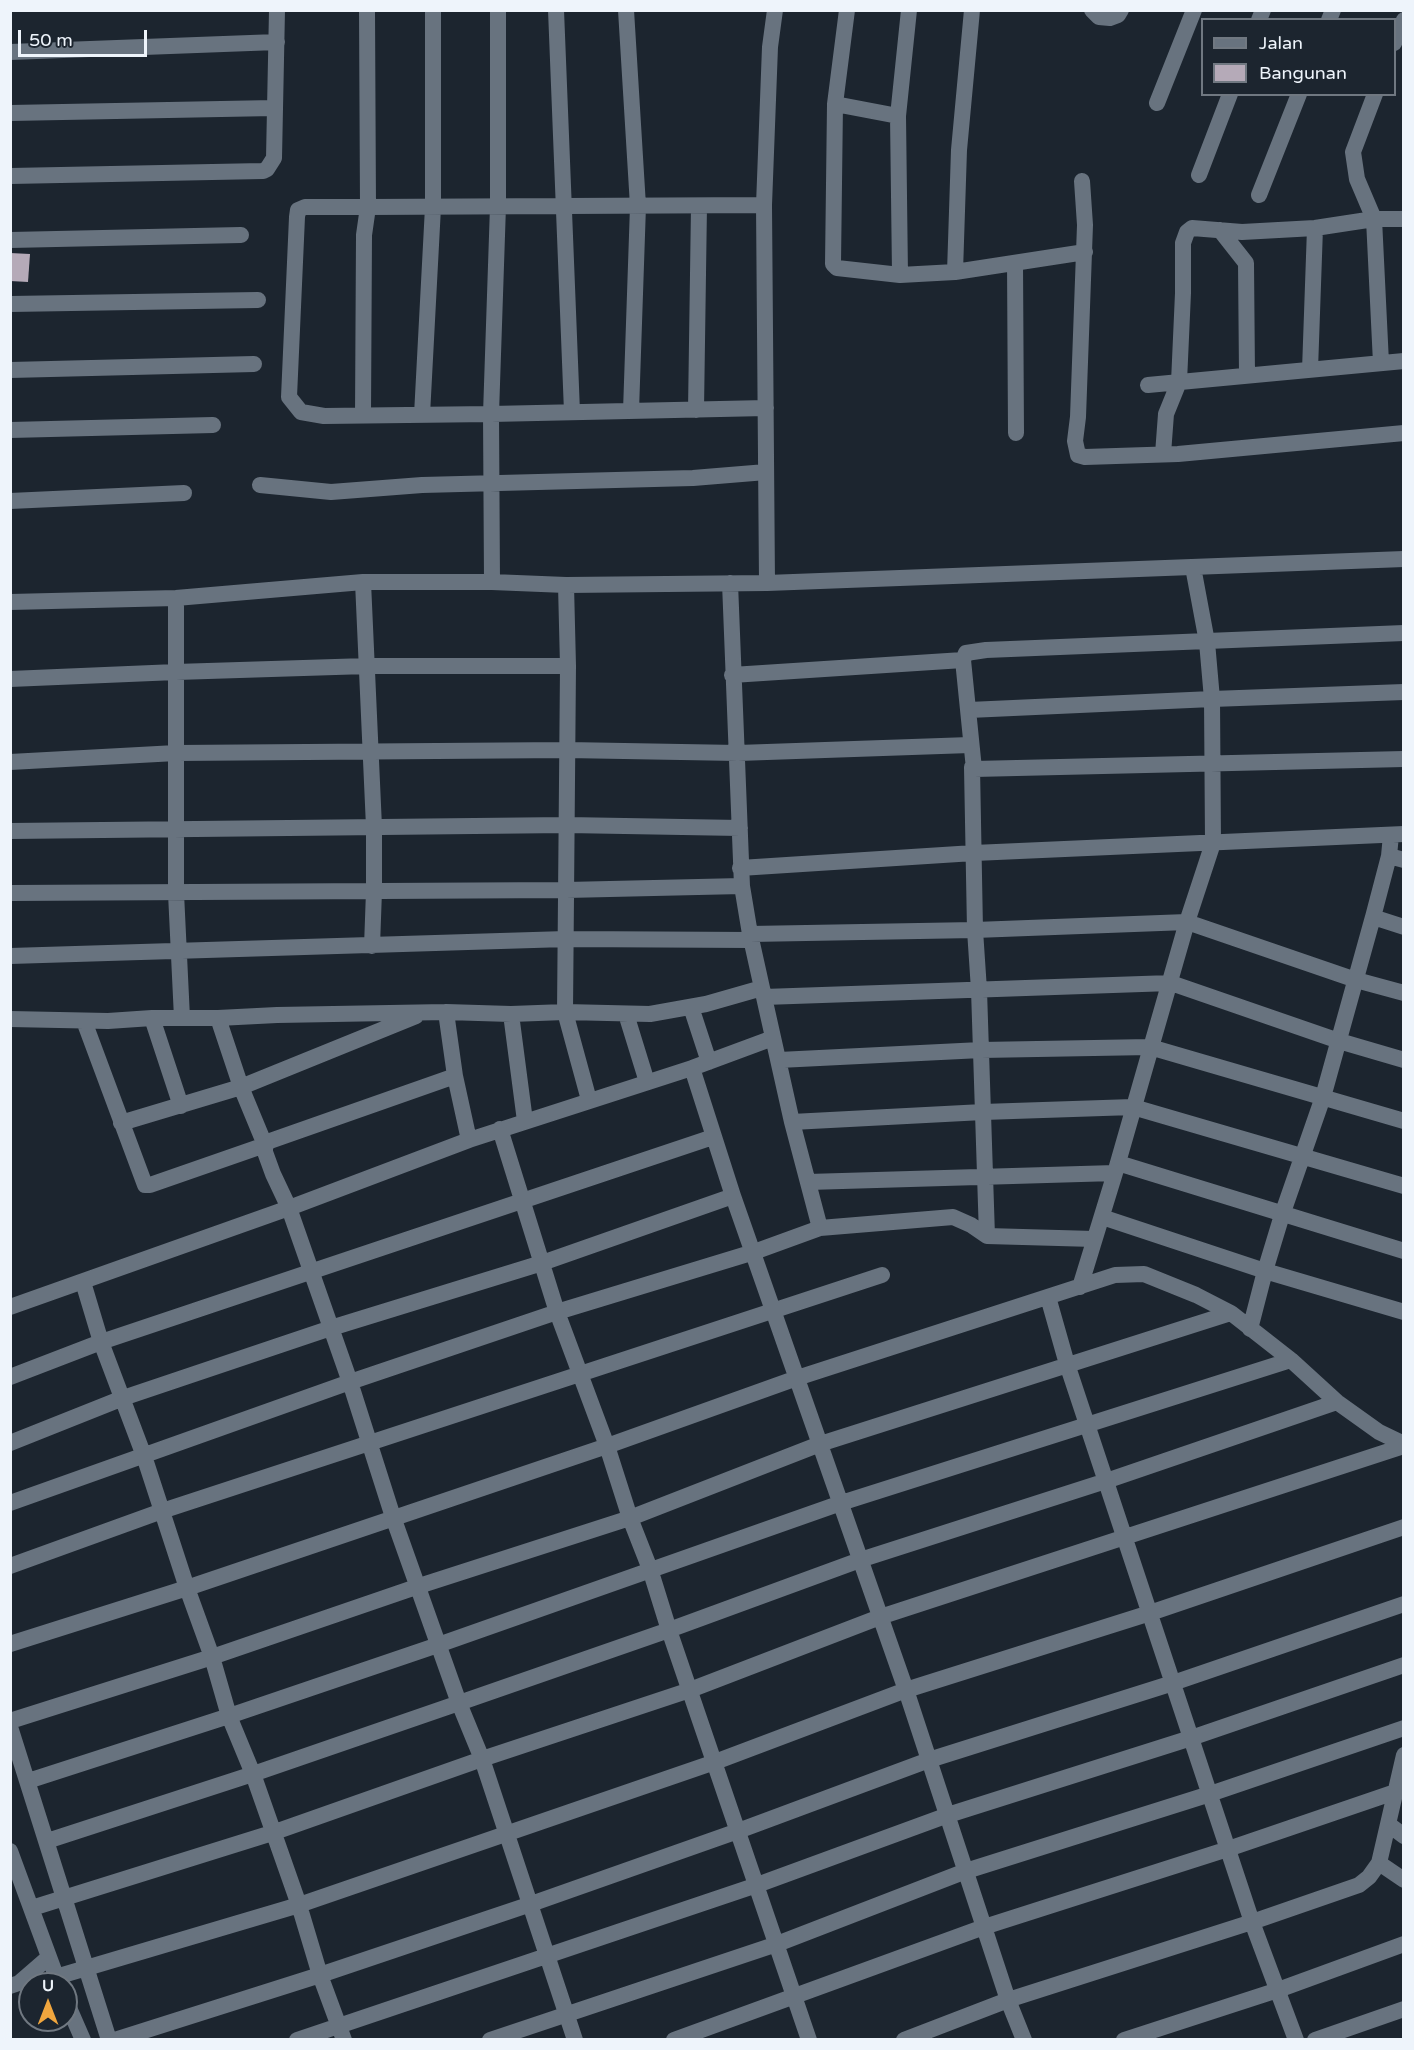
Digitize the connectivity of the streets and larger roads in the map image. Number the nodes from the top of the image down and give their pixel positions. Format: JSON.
{"nodes":[{"id":1,"x":277,"y":10,"type":"edge"},
{"id":2,"x":367,"y":10,"type":"edge"},
{"id":3,"x":433,"y":10,"type":"edge"},
{"id":4,"x":498,"y":10,"type":"edge"},
{"id":5,"x":556,"y":10,"type":"edge"},
{"id":6,"x":626,"y":10,"type":"edge"},
{"id":7,"x":775,"y":10,"type":"edge"},
{"id":8,"x":847,"y":10,"type":"edge"},
{"id":9,"x":909,"y":10,"type":"edge"},
{"id":10,"x":972,"y":10,"type":"edge"},
{"id":11,"x":1092,"y":10,"type":"edge"},
{"id":12,"x":1121,"y":10,"type":"edge"},
{"id":13,"x":1194,"y":10,"type":"edge"},
{"id":14,"x":1404,"y":20,"type":"edge"},
{"id":15,"x":1396,"y":40,"type":"edge"},
{"id":16,"x":276,"y":42,"type":"junction"},
{"id":17,"x":10,"y":52,"type":"edge"},
{"id":18,"x":1229,"y":96,"type":"edge"},
{"id":19,"x":1298,"y":96,"type":"edge"},
{"id":20,"x":1374,"y":96,"type":"edge"},
{"id":21,"x":1157,"y":103,"type":"dead end"},
{"id":22,"x":835,"y":104,"type":"junction"},
{"id":23,"x":274,"y":108,"type":"junction"},
{"id":24,"x":10,"y":113,"type":"edge"},
{"id":25,"x":898,"y":116,"type":"junction"},
{"id":26,"x":1199,"y":175,"type":"dead end"},
{"id":27,"x":10,"y":176,"type":"edge"},
{"id":28,"x":1082,"y":181,"type":"dead end"},
{"id":29,"x":1259,"y":195,"type":"dead end"},
{"id":30,"x":764,"y":205,"type":"junction"},
{"id":31,"x":498,"y":206,"type":"junction"},
{"id":32,"x":564,"y":206,"type":"junction"},
{"id":33,"x":638,"y":206,"type":"junction"},
{"id":34,"x":699,"y":206,"type":"junction"},
{"id":35,"x":368,"y":207,"type":"junction"},
{"id":36,"x":433,"y":207,"type":"junction"},
{"id":37,"x":1374,"y":219,"type":"junction"},
{"id":38,"x":1404,"y":219,"type":"edge"},
{"id":39,"x":1315,"y":228,"type":"junction"},
{"id":40,"x":1220,"y":230,"type":"junction"},
{"id":41,"x":241,"y":235,"type":"dead end"},
{"id":42,"x":10,"y":240,"type":"edge"},
{"id":43,"x":1085,"y":252,"type":"junction"},
{"id":44,"x":1015,"y":263,"type":"junction"},
{"id":45,"x":956,"y":272,"type":"junction"},
{"id":46,"x":900,"y":275,"type":"junction"},
{"id":47,"x":258,"y":300,"type":"dead end"},
{"id":48,"x":10,"y":304,"type":"edge"},
{"id":49,"x":1404,"y":361,"type":"edge"},
{"id":50,"x":1381,"y":363,"type":"junction"},
{"id":51,"x":254,"y":364,"type":"dead end"},
{"id":52,"x":10,"y":370,"type":"edge"},
{"id":53,"x":1310,"y":370,"type":"junction"},
{"id":54,"x":1247,"y":375,"type":"junction"},
{"id":55,"x":1179,"y":382,"type":"junction"},
{"id":56,"x":1148,"y":385,"type":"dead end"},
{"id":57,"x":766,"y":408,"type":"junction"},
{"id":58,"x":696,"y":410,"type":"junction"},
{"id":59,"x":631,"y":411,"type":"junction"},
{"id":60,"x":572,"y":412,"type":"junction"},
{"id":61,"x":491,"y":414,"type":"junction"},
{"id":62,"x":363,"y":415,"type":"junction"},
{"id":63,"x":422,"y":415,"type":"junction"},
{"id":64,"x":213,"y":425,"type":"dead end"},
{"id":65,"x":10,"y":430,"type":"edge"},
{"id":66,"x":1016,"y":433,"type":"dead end"},
{"id":67,"x":1404,"y":433,"type":"edge"},
{"id":68,"x":1163,"y":454,"type":"junction"},
{"id":69,"x":766,"y":472,"type":"junction"},
{"id":70,"x":490,"y":484,"type":"junction"},
{"id":71,"x":260,"y":486,"type":"dead end"},
{"id":72,"x":184,"y":493,"type":"dead end"},
{"id":73,"x":10,"y":501,"type":"edge"},
{"id":74,"x":1404,"y":559,"type":"edge"},
{"id":75,"x":1193,"y":567,"type":"junction"},
{"id":76,"x":363,"y":582,"type":"junction"},
{"id":77,"x":492,"y":582,"type":"junction"},
{"id":78,"x":729,"y":583,"type":"junction"},
{"id":79,"x":767,"y":583,"type":"junction"},
{"id":80,"x":566,"y":585,"type":"junction"},
{"id":81,"x":176,"y":598,"type":"junction"},
{"id":82,"x":10,"y":602,"type":"edge"},
{"id":83,"x":1404,"y":633,"type":"edge"},
{"id":84,"x":1207,"y":642,"type":"junction"},
{"id":85,"x":963,"y":660,"type":"junction"},
{"id":86,"x":367,"y":666,"type":"junction"},
{"id":87,"x":568,"y":666,"type":"junction"},
{"id":88,"x":176,"y":672,"type":"junction"},
{"id":89,"x":732,"y":675,"type":"junction"},
{"id":90,"x":10,"y":679,"type":"edge"},
{"id":91,"x":1404,"y":692,"type":"edge"},
{"id":92,"x":1212,"y":699,"type":"junction"},
{"id":93,"x":969,"y":710,"type":"junction"},
{"id":94,"x":970,"y":745,"type":"junction"},
{"id":95,"x":567,"y":750,"type":"junction"},
{"id":96,"x":369,"y":751,"type":"junction"},
{"id":97,"x":176,"y":753,"type":"junction"},
{"id":98,"x":738,"y":753,"type":"junction"},
{"id":99,"x":1404,"y":759,"type":"edge"},
{"id":100,"x":10,"y":762,"type":"edge"},
{"id":101,"x":1211,"y":764,"type":"junction"},
{"id":102,"x":972,"y":767,"type":"junction"},
{"id":103,"x":567,"y":825,"type":"junction"},
{"id":104,"x":374,"y":827,"type":"junction"},
{"id":105,"x":740,"y":828,"type":"junction"},
{"id":106,"x":176,"y":830,"type":"junction"},
{"id":107,"x":10,"y":831,"type":"edge"},
{"id":108,"x":1397,"y":835,"type":"edge"},
{"id":109,"x":1213,"y":843,"type":"junction"},
{"id":110,"x":974,"y":853,"type":"junction"},
{"id":111,"x":1396,"y":858,"type":"edge"},
{"id":112,"x":740,"y":868,"type":"junction"},
{"id":113,"x":742,"y":886,"type":"junction"},
{"id":114,"x":566,"y":890,"type":"junction"},
{"id":115,"x":374,"y":891,"type":"junction"},
{"id":116,"x":10,"y":893,"type":"edge"},
{"id":117,"x":176,"y":893,"type":"junction"},
{"id":118,"x":1373,"y":917,"type":"junction"},
{"id":119,"x":1187,"y":922,"type":"junction"},
{"id":120,"x":1404,"y":927,"type":"edge"},
{"id":121,"x":975,"y":930,"type":"junction"},
{"id":122,"x":751,"y":937,"type":"junction"},
{"id":123,"x":566,"y":939,"type":"junction"},
{"id":124,"x":372,"y":946,"type":"junction"},
{"id":125,"x":180,"y":951,"type":"junction"},
{"id":126,"x":10,"y":956,"type":"edge"},
{"id":127,"x":1356,"y":980,"type":"junction"},
{"id":128,"x":1171,"y":983,"type":"junction"},
{"id":129,"x":979,"y":990,"type":"junction"},
{"id":130,"x":763,"y":992,"type":"junction"},
{"id":131,"x":1404,"y":993,"type":"edge"},
{"id":132,"x":691,"y":1007,"type":"junction"},
{"id":133,"x":446,"y":1011,"type":"junction"},
{"id":134,"x":425,"y":1012,"type":"junction"},
{"id":135,"x":565,"y":1012,"type":"junction"},
{"id":136,"x":511,"y":1014,"type":"junction"},
{"id":137,"x":626,"y":1014,"type":"junction"},
{"id":138,"x":152,"y":1018,"type":"junction"},
{"id":139,"x":182,"y":1018,"type":"junction"},
{"id":140,"x":218,"y":1018,"type":"junction"},
{"id":141,"x":10,"y":1019,"type":"edge"},
{"id":142,"x":84,"y":1021,"type":"junction"},
{"id":143,"x":773,"y":1038,"type":"junction"},
{"id":144,"x":1339,"y":1041,"type":"junction"},
{"id":145,"x":1150,"y":1047,"type":"junction"},
{"id":146,"x":981,"y":1050,"type":"junction"},
{"id":147,"x":779,"y":1060,"type":"junction"},
{"id":148,"x":1404,"y":1060,"type":"edge"},
{"id":149,"x":710,"y":1062,"type":"junction"},
{"id":150,"x":692,"y":1068,"type":"junction"},
{"id":151,"x":455,"y":1076,"type":"junction"},
{"id":152,"x":647,"y":1082,"type":"junction"},
{"id":153,"x":241,"y":1087,"type":"junction"},
{"id":154,"x":1323,"y":1097,"type":"junction"},
{"id":155,"x":589,"y":1100,"type":"junction"},
{"id":156,"x":181,"y":1106,"type":"junction"},
{"id":157,"x":1133,"y":1107,"type":"junction"},
{"id":158,"x":983,"y":1112,"type":"junction"},
{"id":159,"x":1404,"y":1120,"type":"edge"},
{"id":160,"x":525,"y":1121,"type":"junction"},
{"id":161,"x":792,"y":1122,"type":"junction"},
{"id":162,"x":121,"y":1123,"type":"junction"},
{"id":163,"x":500,"y":1129,"type":"junction"},
{"id":164,"x":713,"y":1137,"type":"junction"},
{"id":165,"x":469,"y":1140,"type":"junction"},
{"id":166,"x":265,"y":1145,"type":"junction"},
{"id":167,"x":1303,"y":1156,"type":"junction"},
{"id":168,"x":1117,"y":1168,"type":"junction"},
{"id":169,"x":986,"y":1175,"type":"junction"},
{"id":170,"x":808,"y":1182,"type":"junction"},
{"id":171,"x":1404,"y":1186,"type":"edge"},
{"id":172,"x":733,"y":1196,"type":"junction"},
{"id":173,"x":523,"y":1200,"type":"junction"},
{"id":174,"x":289,"y":1208,"type":"junction"},
{"id":175,"x":1282,"y":1215,"type":"junction"},
{"id":176,"x":1101,"y":1217,"type":"junction"},
{"id":177,"x":820,"y":1228,"type":"junction"},
{"id":178,"x":987,"y":1236,"type":"junction"},
{"id":179,"x":1094,"y":1239,"type":"junction"},
{"id":180,"x":1404,"y":1251,"type":"edge"},
{"id":181,"x":754,"y":1252,"type":"junction"},
{"id":182,"x":542,"y":1263,"type":"junction"},
{"id":183,"x":1265,"y":1271,"type":"junction"},
{"id":184,"x":310,"y":1272,"type":"junction"},
{"id":185,"x":882,"y":1275,"type":"dead end"},
{"id":186,"x":84,"y":1281,"type":"junction"},
{"id":187,"x":1080,"y":1287,"type":"junction"},
{"id":188,"x":1048,"y":1297,"type":"junction"},
{"id":189,"x":10,"y":1307,"type":"edge"},
{"id":190,"x":773,"y":1311,"type":"junction"},
{"id":191,"x":557,"y":1312,"type":"junction"},
{"id":192,"x":1404,"y":1312,"type":"edge"},
{"id":193,"x":1231,"y":1313,"type":"junction"},
{"id":194,"x":331,"y":1328,"type":"junction"},
{"id":195,"x":1250,"y":1329,"type":"junction"},
{"id":196,"x":101,"y":1342,"type":"junction"},
{"id":197,"x":1291,"y":1360,"type":"junction"},
{"id":198,"x":1067,"y":1364,"type":"junction"},
{"id":199,"x":580,"y":1375,"type":"junction"},
{"id":200,"x":10,"y":1377,"type":"edge"},
{"id":201,"x":797,"y":1378,"type":"junction"},
{"id":202,"x":350,"y":1382,"type":"junction"},
{"id":203,"x":123,"y":1398,"type":"junction"},
{"id":204,"x":1337,"y":1402,"type":"junction"},
{"id":205,"x":1087,"y":1424,"type":"junction"},
{"id":206,"x":10,"y":1443,"type":"edge"},
{"id":207,"x":369,"y":1444,"type":"junction"},
{"id":208,"x":820,"y":1444,"type":"junction"},
{"id":209,"x":1404,"y":1445,"type":"edge"},
{"id":210,"x":607,"y":1446,"type":"junction"},
{"id":211,"x":144,"y":1456,"type":"junction"},
{"id":212,"x":1106,"y":1481,"type":"junction"},
{"id":213,"x":10,"y":1503,"type":"edge"},
{"id":214,"x":841,"y":1503,"type":"junction"},
{"id":215,"x":162,"y":1511,"type":"junction"},
{"id":216,"x":393,"y":1517,"type":"junction"},
{"id":217,"x":630,"y":1518,"type":"junction"},
{"id":218,"x":1404,"y":1527,"type":"edge"},
{"id":219,"x":1125,"y":1538,"type":"junction"},
{"id":220,"x":860,"y":1560,"type":"junction"},
{"id":221,"x":10,"y":1566,"type":"edge"},
{"id":222,"x":650,"y":1569,"type":"junction"},
{"id":223,"x":418,"y":1586,"type":"junction"},
{"id":224,"x":187,"y":1588,"type":"junction"},
{"id":225,"x":1404,"y":1604,"type":"edge"},
{"id":226,"x":1150,"y":1613,"type":"junction"},
{"id":227,"x":880,"y":1617,"type":"junction"},
{"id":228,"x":669,"y":1630,"type":"junction"},
{"id":229,"x":10,"y":1644,"type":"edge"},
{"id":230,"x":438,"y":1645,"type":"junction"},
{"id":231,"x":212,"y":1657,"type":"junction"},
{"id":232,"x":1404,"y":1665,"type":"edge"},
{"id":233,"x":1173,"y":1683,"type":"junction"},
{"id":234,"x":690,"y":1690,"type":"junction"},
{"id":235,"x":906,"y":1690,"type":"junction"},
{"id":236,"x":459,"y":1703,"type":"junction"},
{"id":237,"x":229,"y":1716,"type":"junction"},
{"id":238,"x":10,"y":1721,"type":"edge"},
{"id":239,"x":10,"y":1727,"type":"edge"},
{"id":240,"x":1404,"y":1728,"type":"edge"},
{"id":241,"x":1191,"y":1738,"type":"junction"},
{"id":242,"x":1404,"y":1755,"type":"edge"},
{"id":243,"x":482,"y":1760,"type":"junction"},
{"id":244,"x":929,"y":1760,"type":"junction"},
{"id":245,"x":715,"y":1762,"type":"junction"},
{"id":246,"x":253,"y":1774,"type":"junction"},
{"id":247,"x":28,"y":1781,"type":"junction"},
{"id":248,"x":1395,"y":1792,"type":"junction"},
{"id":249,"x":1210,"y":1794,"type":"junction"},
{"id":250,"x":948,"y":1815,"type":"junction"},
{"id":251,"x":1388,"y":1824,"type":"junction"},
{"id":252,"x":738,"y":1831,"type":"junction"},
{"id":253,"x":273,"y":1833,"type":"junction"},
{"id":254,"x":506,"y":1833,"type":"junction"},
{"id":255,"x":1404,"y":1836,"type":"edge"},
{"id":256,"x":46,"y":1840,"type":"junction"},
{"id":257,"x":1228,"y":1849,"type":"junction"},
{"id":258,"x":10,"y":1851,"type":"edge"},
{"id":259,"x":1379,"y":1863,"type":"junction"},
{"id":260,"x":966,"y":1871,"type":"junction"},
{"id":261,"x":1404,"y":1880,"type":"edge"},
{"id":262,"x":757,"y":1885,"type":"junction"},
{"id":263,"x":65,"y":1897,"type":"junction"},
{"id":264,"x":531,"y":1904,"type":"junction"},
{"id":265,"x":299,"y":1905,"type":"junction"},
{"id":266,"x":32,"y":1908,"type":"junction"},
{"id":267,"x":1252,"y":1922,"type":"junction"},
{"id":268,"x":984,"y":1927,"type":"junction"},
{"id":269,"x":777,"y":1944,"type":"junction"},
{"id":270,"x":1404,"y":1944,"type":"edge"},
{"id":271,"x":547,"y":1956,"type":"junction"},
{"id":272,"x":49,"y":1957,"type":"junction"},
{"id":273,"x":87,"y":1967,"type":"junction"},
{"id":274,"x":54,"y":1972,"type":"edge"},
{"id":275,"x":76,"y":1972,"type":"edge"},
{"id":276,"x":320,"y":1975,"type":"junction"},
{"id":277,"x":10,"y":1986,"type":"edge"},
{"id":278,"x":1278,"y":1990,"type":"junction"},
{"id":279,"x":793,"y":1996,"type":"junction"},
{"id":280,"x":1008,"y":2000,"type":"junction"},
{"id":281,"x":1404,"y":2010,"type":"edge"},
{"id":282,"x":566,"y":2016,"type":"junction"},
{"id":283,"x":341,"y":2033,"type":"edge"},
{"id":284,"x":109,"y":2040,"type":"edge"},
{"id":285,"x":115,"y":2040,"type":"edge"},
{"id":286,"x":297,"y":2040,"type":"edge"},
{"id":287,"x":490,"y":2040,"type":"edge"},
{"id":288,"x":575,"y":2040,"type":"edge"},
{"id":289,"x":674,"y":2040,"type":"edge"},
{"id":290,"x":809,"y":2040,"type":"edge"},
{"id":291,"x":904,"y":2040,"type":"edge"},
{"id":292,"x":1024,"y":2040,"type":"edge"},
{"id":293,"x":1124,"y":2040,"type":"edge"},
{"id":294,"x":1296,"y":2040,"type":"edge"},
{"id":295,"x":1315,"y":2040,"type":"edge"}],
"edges":[{"from":1,"to":16,"type":"street"},
{"from":2,"to":35,"type":"street"},
{"from":3,"to":36,"type":"street"},
{"from":4,"to":31,"type":"street"},
{"from":5,"to":32,"type":"street"},
{"from":6,"to":33,"type":"street"},
{"from":7,"to":30,"type":"street"},
{"from":8,"to":22,"type":"street"},
{"from":9,"to":25,"type":"street"},
{"from":10,"to":45,"type":"street"},
{"from":11,"to":12,"type":"street"},
{"from":13,"to":21,"type":"street"},
{"from":14,"to":15,"type":"street"},
{"from":16,"to":17,"type":"street"},
{"from":16,"to":23,"type":"street"},
{"from":18,"to":26,"type":"street"},
{"from":19,"to":29,"type":"street"},
{"from":20,"to":37,"type":"street"},
{"from":22,"to":25,"type":"street"},
{"from":22,"to":46,"type":"street"},
{"from":23,"to":24,"type":"street"},
{"from":23,"to":27,"type":"street"},
{"from":25,"to":46,"type":"street"},
{"from":28,"to":43,"type":"street"},
{"from":30,"to":34,"type":"street"},
{"from":30,"to":57,"type":"street"},
{"from":31,"to":32,"type":"street"},
{"from":31,"to":36,"type":"street"},
{"from":31,"to":61,"type":"street"},
{"from":32,"to":33,"type":"street"},
{"from":32,"to":60,"type":"street"},
{"from":33,"to":34,"type":"street"},
{"from":33,"to":59,"type":"street"},
{"from":34,"to":58,"type":"street"},
{"from":35,"to":36,"type":"street"},
{"from":35,"to":62,"type":"street"},
{"from":35,"to":62,"type":"street"},
{"from":36,"to":63,"type":"street"},
{"from":37,"to":38,"type":"street"},
{"from":37,"to":39,"type":"street"},
{"from":37,"to":50,"type":"street"},
{"from":39,"to":40,"type":"street"},
{"from":39,"to":53,"type":"street"},
{"from":40,"to":54,"type":"street"},
{"from":40,"to":55,"type":"street"},
{"from":41,"to":42,"type":"street"},
{"from":43,"to":44,"type":"street"},
{"from":43,"to":68,"type":"street"},
{"from":44,"to":45,"type":"street"},
{"from":44,"to":66,"type":"street"},
{"from":45,"to":46,"type":"street"},
{"from":47,"to":48,"type":"street"},
{"from":49,"to":50,"type":"street"},
{"from":50,"to":53,"type":"street"},
{"from":51,"to":52,"type":"street"},
{"from":53,"to":54,"type":"street"},
{"from":54,"to":55,"type":"street"},
{"from":55,"to":56,"type":"street"},
{"from":55,"to":68,"type":"street"},
{"from":57,"to":58,"type":"street"},
{"from":57,"to":69,"type":"street"},
{"from":58,"to":59,"type":"street"},
{"from":59,"to":60,"type":"street"},
{"from":60,"to":61,"type":"street"},
{"from":61,"to":63,"type":"street"},
{"from":61,"to":70,"type":"street"},
{"from":62,"to":63,"type":"street"},
{"from":64,"to":65,"type":"street"},
{"from":67,"to":68,"type":"street"},
{"from":69,"to":70,"type":"street"},
{"from":69,"to":79,"type":"street"},
{"from":70,"to":71,"type":"street"},
{"from":70,"to":77,"type":"street"},
{"from":72,"to":73,"type":"street"},
{"from":74,"to":75,"type":"street"},
{"from":75,"to":79,"type":"street"},
{"from":75,"to":84,"type":"street"},
{"from":76,"to":77,"type":"street"},
{"from":76,"to":81,"type":"street"},
{"from":76,"to":86,"type":"street"},
{"from":77,"to":80,"type":"street"},
{"from":78,"to":79,"type":"street"},
{"from":78,"to":80,"type":"street"},
{"from":78,"to":89,"type":"street"},
{"from":80,"to":87,"type":"street"},
{"from":81,"to":82,"type":"street"},
{"from":81,"to":88,"type":"street"},
{"from":83,"to":84,"type":"street"},
{"from":84,"to":85,"type":"street"},
{"from":84,"to":92,"type":"street"},
{"from":85,"to":89,"type":"street"},
{"from":85,"to":93,"type":"street"},
{"from":86,"to":87,"type":"street"},
{"from":86,"to":88,"type":"street"},
{"from":86,"to":96,"type":"street"},
{"from":87,"to":95,"type":"street"},
{"from":88,"to":90,"type":"street"},
{"from":88,"to":97,"type":"street"},
{"from":89,"to":98,"type":"street"},
{"from":91,"to":92,"type":"street"},
{"from":92,"to":93,"type":"street"},
{"from":92,"to":101,"type":"street"},
{"from":93,"to":94,"type":"street"},
{"from":94,"to":98,"type":"street"},
{"from":94,"to":102,"type":"street"},
{"from":95,"to":96,"type":"street"},
{"from":95,"to":98,"type":"street"},
{"from":95,"to":103,"type":"street"},
{"from":96,"to":97,"type":"street"},
{"from":96,"to":104,"type":"street"},
{"from":97,"to":100,"type":"street"},
{"from":97,"to":106,"type":"street"},
{"from":98,"to":105,"type":"street"},
{"from":99,"to":101,"type":"street"},
{"from":101,"to":102,"type":"street"},
{"from":101,"to":109,"type":"street"},
{"from":102,"to":110,"type":"street"},
{"from":103,"to":104,"type":"street"},
{"from":103,"to":105,"type":"street"},
{"from":103,"to":114,"type":"street"},
{"from":104,"to":106,"type":"street"},
{"from":104,"to":115,"type":"street"},
{"from":105,"to":112,"type":"street"},
{"from":106,"to":107,"type":"street"},
{"from":106,"to":117,"type":"street"},
{"from":108,"to":109,"type":"street"},
{"from":108,"to":111,"type":"street"},
{"from":109,"to":110,"type":"street"},
{"from":109,"to":119,"type":"street"},
{"from":110,"to":112,"type":"street"},
{"from":110,"to":121,"type":"street"},
{"from":111,"to":118,"type":"street"},
{"from":112,"to":113,"type":"street"},
{"from":113,"to":114,"type":"street"},
{"from":113,"to":122,"type":"street"},
{"from":114,"to":115,"type":"street"},
{"from":114,"to":123,"type":"street"},
{"from":115,"to":117,"type":"street"},
{"from":115,"to":124,"type":"street"},
{"from":116,"to":117,"type":"street"},
{"from":117,"to":125,"type":"street"},
{"from":118,"to":120,"type":"street"},
{"from":118,"to":127,"type":"street"},
{"from":119,"to":121,"type":"street"},
{"from":119,"to":127,"type":"street"},
{"from":119,"to":128,"type":"street"},
{"from":121,"to":122,"type":"street"},
{"from":121,"to":129,"type":"street"},
{"from":122,"to":123,"type":"street"},
{"from":122,"to":130,"type":"street"},
{"from":123,"to":124,"type":"street"},
{"from":123,"to":135,"type":"street"},
{"from":124,"to":125,"type":"street"},
{"from":125,"to":126,"type":"street"},
{"from":125,"to":139,"type":"street"},
{"from":127,"to":131,"type":"street"},
{"from":127,"to":144,"type":"street"},
{"from":128,"to":129,"type":"street"},
{"from":128,"to":144,"type":"street"},
{"from":128,"to":145,"type":"street"},
{"from":129,"to":130,"type":"street"},
{"from":129,"to":146,"type":"street"},
{"from":130,"to":132,"type":"street"},
{"from":130,"to":143,"type":"street"},
{"from":132,"to":137,"type":"street"},
{"from":132,"to":149,"type":"street"},
{"from":133,"to":134,"type":"street"},
{"from":133,"to":136,"type":"street"},
{"from":133,"to":151,"type":"street"},
{"from":134,"to":140,"type":"street"},
{"from":134,"to":153,"type":"street"},
{"from":135,"to":136,"type":"street"},
{"from":135,"to":137,"type":"street"},
{"from":135,"to":155,"type":"street"},
{"from":136,"to":160,"type":"street"},
{"from":137,"to":152,"type":"street"},
{"from":138,"to":139,"type":"street"},
{"from":138,"to":142,"type":"street"},
{"from":138,"to":156,"type":"street"},
{"from":139,"to":140,"type":"street"},
{"from":140,"to":153,"type":"street"},
{"from":141,"to":142,"type":"street"},
{"from":142,"to":162,"type":"street"},
{"from":143,"to":147,"type":"street"},
{"from":143,"to":149,"type":"street"},
{"from":144,"to":148,"type":"street"},
{"from":144,"to":154,"type":"street"},
{"from":145,"to":146,"type":"street"},
{"from":145,"to":154,"type":"street"},
{"from":145,"to":157,"type":"street"},
{"from":146,"to":147,"type":"street"},
{"from":146,"to":158,"type":"street"},
{"from":147,"to":161,"type":"street"},
{"from":149,"to":150,"type":"street"},
{"from":150,"to":152,"type":"street"},
{"from":150,"to":164,"type":"street"},
{"from":151,"to":165,"type":"street"},
{"from":151,"to":166,"type":"street"},
{"from":152,"to":155,"type":"street"},
{"from":153,"to":156,"type":"street"},
{"from":153,"to":166,"type":"street"},
{"from":154,"to":159,"type":"street"},
{"from":154,"to":167,"type":"street"},
{"from":155,"to":160,"type":"street"},
{"from":156,"to":162,"type":"street"},
{"from":157,"to":158,"type":"street"},
{"from":157,"to":167,"type":"street"},
{"from":157,"to":168,"type":"street"},
{"from":158,"to":161,"type":"street"},
{"from":158,"to":169,"type":"street"},
{"from":160,"to":163,"type":"street"},
{"from":161,"to":170,"type":"street"},
{"from":162,"to":166,"type":"street"},
{"from":163,"to":165,"type":"street"},
{"from":163,"to":173,"type":"street"},
{"from":164,"to":172,"type":"street"},
{"from":164,"to":173,"type":"street"},
{"from":165,"to":174,"type":"street"},
{"from":166,"to":174,"type":"street"},
{"from":167,"to":171,"type":"street"},
{"from":167,"to":175,"type":"street"},
{"from":168,"to":169,"type":"street"},
{"from":168,"to":175,"type":"street"},
{"from":168,"to":176,"type":"street"},
{"from":169,"to":170,"type":"street"},
{"from":169,"to":178,"type":"street"},
{"from":170,"to":177,"type":"street"},
{"from":172,"to":181,"type":"street"},
{"from":172,"to":182,"type":"street"},
{"from":173,"to":182,"type":"street"},
{"from":173,"to":184,"type":"street"},
{"from":174,"to":184,"type":"street"},
{"from":174,"to":186,"type":"street"},
{"from":175,"to":180,"type":"street"},
{"from":175,"to":183,"type":"street"},
{"from":176,"to":179,"type":"street"},
{"from":176,"to":183,"type":"street"},
{"from":177,"to":178,"type":"street"},
{"from":177,"to":181,"type":"street"},
{"from":178,"to":179,"type":"street"},
{"from":179,"to":187,"type":"street"},
{"from":181,"to":190,"type":"street"},
{"from":181,"to":191,"type":"street"},
{"from":182,"to":191,"type":"street"},
{"from":182,"to":194,"type":"street"},
{"from":183,"to":192,"type":"street"},
{"from":183,"to":195,"type":"street"},
{"from":184,"to":194,"type":"street"},
{"from":184,"to":196,"type":"street"},
{"from":185,"to":190,"type":"street"},
{"from":186,"to":189,"type":"street"},
{"from":186,"to":196,"type":"street"},
{"from":187,"to":188,"type":"street"},
{"from":187,"to":193,"type":"street"},
{"from":188,"to":198,"type":"street"},
{"from":188,"to":201,"type":"street"},
{"from":190,"to":199,"type":"street"},
{"from":190,"to":201,"type":"street"},
{"from":191,"to":199,"type":"street"},
{"from":191,"to":202,"type":"street"},
{"from":193,"to":195,"type":"street"},
{"from":193,"to":198,"type":"street"},
{"from":194,"to":202,"type":"street"},
{"from":194,"to":203,"type":"street"},
{"from":195,"to":197,"type":"street"},
{"from":196,"to":200,"type":"street"},
{"from":196,"to":203,"type":"street"},
{"from":197,"to":204,"type":"street"},
{"from":197,"to":205,"type":"street"},
{"from":198,"to":205,"type":"street"},
{"from":198,"to":208,"type":"street"},
{"from":199,"to":207,"type":"street"},
{"from":199,"to":210,"type":"street"},
{"from":201,"to":208,"type":"street"},
{"from":201,"to":210,"type":"street"},
{"from":202,"to":207,"type":"street"},
{"from":202,"to":211,"type":"street"},
{"from":203,"to":206,"type":"street"},
{"from":203,"to":211,"type":"street"},
{"from":204,"to":209,"type":"street"},
{"from":204,"to":212,"type":"street"},
{"from":205,"to":212,"type":"street"},
{"from":205,"to":214,"type":"street"},
{"from":207,"to":215,"type":"street"},
{"from":207,"to":216,"type":"street"},
{"from":208,"to":214,"type":"street"},
{"from":208,"to":217,"type":"street"},
{"from":209,"to":219,"type":"street"},
{"from":210,"to":216,"type":"street"},
{"from":210,"to":217,"type":"street"},
{"from":211,"to":213,"type":"street"},
{"from":211,"to":215,"type":"street"},
{"from":212,"to":219,"type":"street"},
{"from":212,"to":220,"type":"street"},
{"from":214,"to":220,"type":"street"},
{"from":214,"to":222,"type":"street"},
{"from":215,"to":221,"type":"street"},
{"from":215,"to":224,"type":"street"},
{"from":216,"to":223,"type":"street"},
{"from":216,"to":224,"type":"street"},
{"from":217,"to":222,"type":"street"},
{"from":217,"to":223,"type":"street"},
{"from":218,"to":226,"type":"street"},
{"from":219,"to":226,"type":"street"},
{"from":219,"to":227,"type":"street"},
{"from":220,"to":227,"type":"street"},
{"from":220,"to":228,"type":"street"},
{"from":222,"to":228,"type":"street"},
{"from":222,"to":230,"type":"street"},
{"from":223,"to":230,"type":"street"},
{"from":223,"to":231,"type":"street"},
{"from":224,"to":229,"type":"street"},
{"from":224,"to":231,"type":"street"},
{"from":225,"to":233,"type":"street"},
{"from":226,"to":233,"type":"street"},
{"from":226,"to":235,"type":"street"},
{"from":227,"to":234,"type":"street"},
{"from":227,"to":235,"type":"street"},
{"from":228,"to":234,"type":"street"},
{"from":228,"to":236,"type":"street"},
{"from":230,"to":236,"type":"street"},
{"from":230,"to":237,"type":"street"},
{"from":231,"to":237,"type":"street"},
{"from":231,"to":238,"type":"street"},
{"from":232,"to":241,"type":"street"},
{"from":233,"to":241,"type":"street"},
{"from":233,"to":244,"type":"street"},
{"from":234,"to":243,"type":"street"},
{"from":234,"to":245,"type":"street"},
{"from":235,"to":244,"type":"street"},
{"from":235,"to":245,"type":"street"},
{"from":236,"to":243,"type":"street"},
{"from":236,"to":246,"type":"street"},
{"from":237,"to":246,"type":"street"},
{"from":237,"to":247,"type":"street"},
{"from":239,"to":247,"type":"street"},
{"from":240,"to":249,"type":"street"},
{"from":241,"to":249,"type":"street"},
{"from":241,"to":250,"type":"street"},
{"from":242,"to":248,"type":"street"},
{"from":243,"to":253,"type":"street"},
{"from":243,"to":254,"type":"street"},
{"from":244,"to":250,"type":"street"},
{"from":244,"to":252,"type":"street"},
{"from":245,"to":252,"type":"street"},
{"from":245,"to":254,"type":"street"},
{"from":246,"to":253,"type":"street"},
{"from":246,"to":256,"type":"street"},
{"from":247,"to":256,"type":"street"},
{"from":248,"to":251,"type":"street"},
{"from":248,"to":257,"type":"street"},
{"from":249,"to":257,"type":"street"},
{"from":249,"to":260,"type":"street"},
{"from":250,"to":260,"type":"street"},
{"from":250,"to":262,"type":"street"},
{"from":251,"to":255,"type":"street"},
{"from":251,"to":259,"type":"street"},
{"from":252,"to":262,"type":"street"},
{"from":252,"to":264,"type":"street"},
{"from":253,"to":263,"type":"street"},
{"from":253,"to":265,"type":"street"},
{"from":254,"to":264,"type":"street"},
{"from":254,"to":265,"type":"street"},
{"from":256,"to":263,"type":"street"},
{"from":257,"to":267,"type":"street"},
{"from":257,"to":268,"type":"street"},
{"from":258,"to":266,"type":"street"},
{"from":259,"to":261,"type":"street"},
{"from":259,"to":267,"type":"street"},
{"from":260,"to":268,"type":"street"},
{"from":260,"to":269,"type":"street"},
{"from":262,"to":269,"type":"street"},
{"from":262,"to":271,"type":"street"},
{"from":263,"to":266,"type":"street"},
{"from":263,"to":273,"type":"street"},
{"from":264,"to":271,"type":"street"},
{"from":264,"to":276,"type":"street"},
{"from":265,"to":273,"type":"street"},
{"from":265,"to":276,"type":"street"},
{"from":266,"to":272,"type":"street"},
{"from":267,"to":278,"type":"street"},
{"from":267,"to":280,"type":"street"},
{"from":268,"to":279,"type":"street"},
{"from":268,"to":280,"type":"street"},
{"from":269,"to":279,"type":"street"},
{"from":269,"to":282,"type":"street"},
{"from":270,"to":278,"type":"street"},
{"from":271,"to":282,"type":"street"},
{"from":271,"to":283,"type":"street"},
{"from":272,"to":274,"type":"street"},
{"from":272,"to":277,"type":"street"},
{"from":273,"to":275,"type":"street"},
{"from":273,"to":284,"type":"street"},
{"from":276,"to":283,"type":"street"},
{"from":276,"to":285,"type":"street"},
{"from":278,"to":293,"type":"street"},
{"from":278,"to":294,"type":"street"},
{"from":279,"to":289,"type":"street"},
{"from":279,"to":290,"type":"street"},
{"from":280,"to":291,"type":"street"},
{"from":280,"to":292,"type":"street"},
{"from":281,"to":295,"type":"street"},
{"from":282,"to":287,"type":"street"},
{"from":282,"to":288,"type":"street"},
{"from":283,"to":286,"type":"street"}]}
